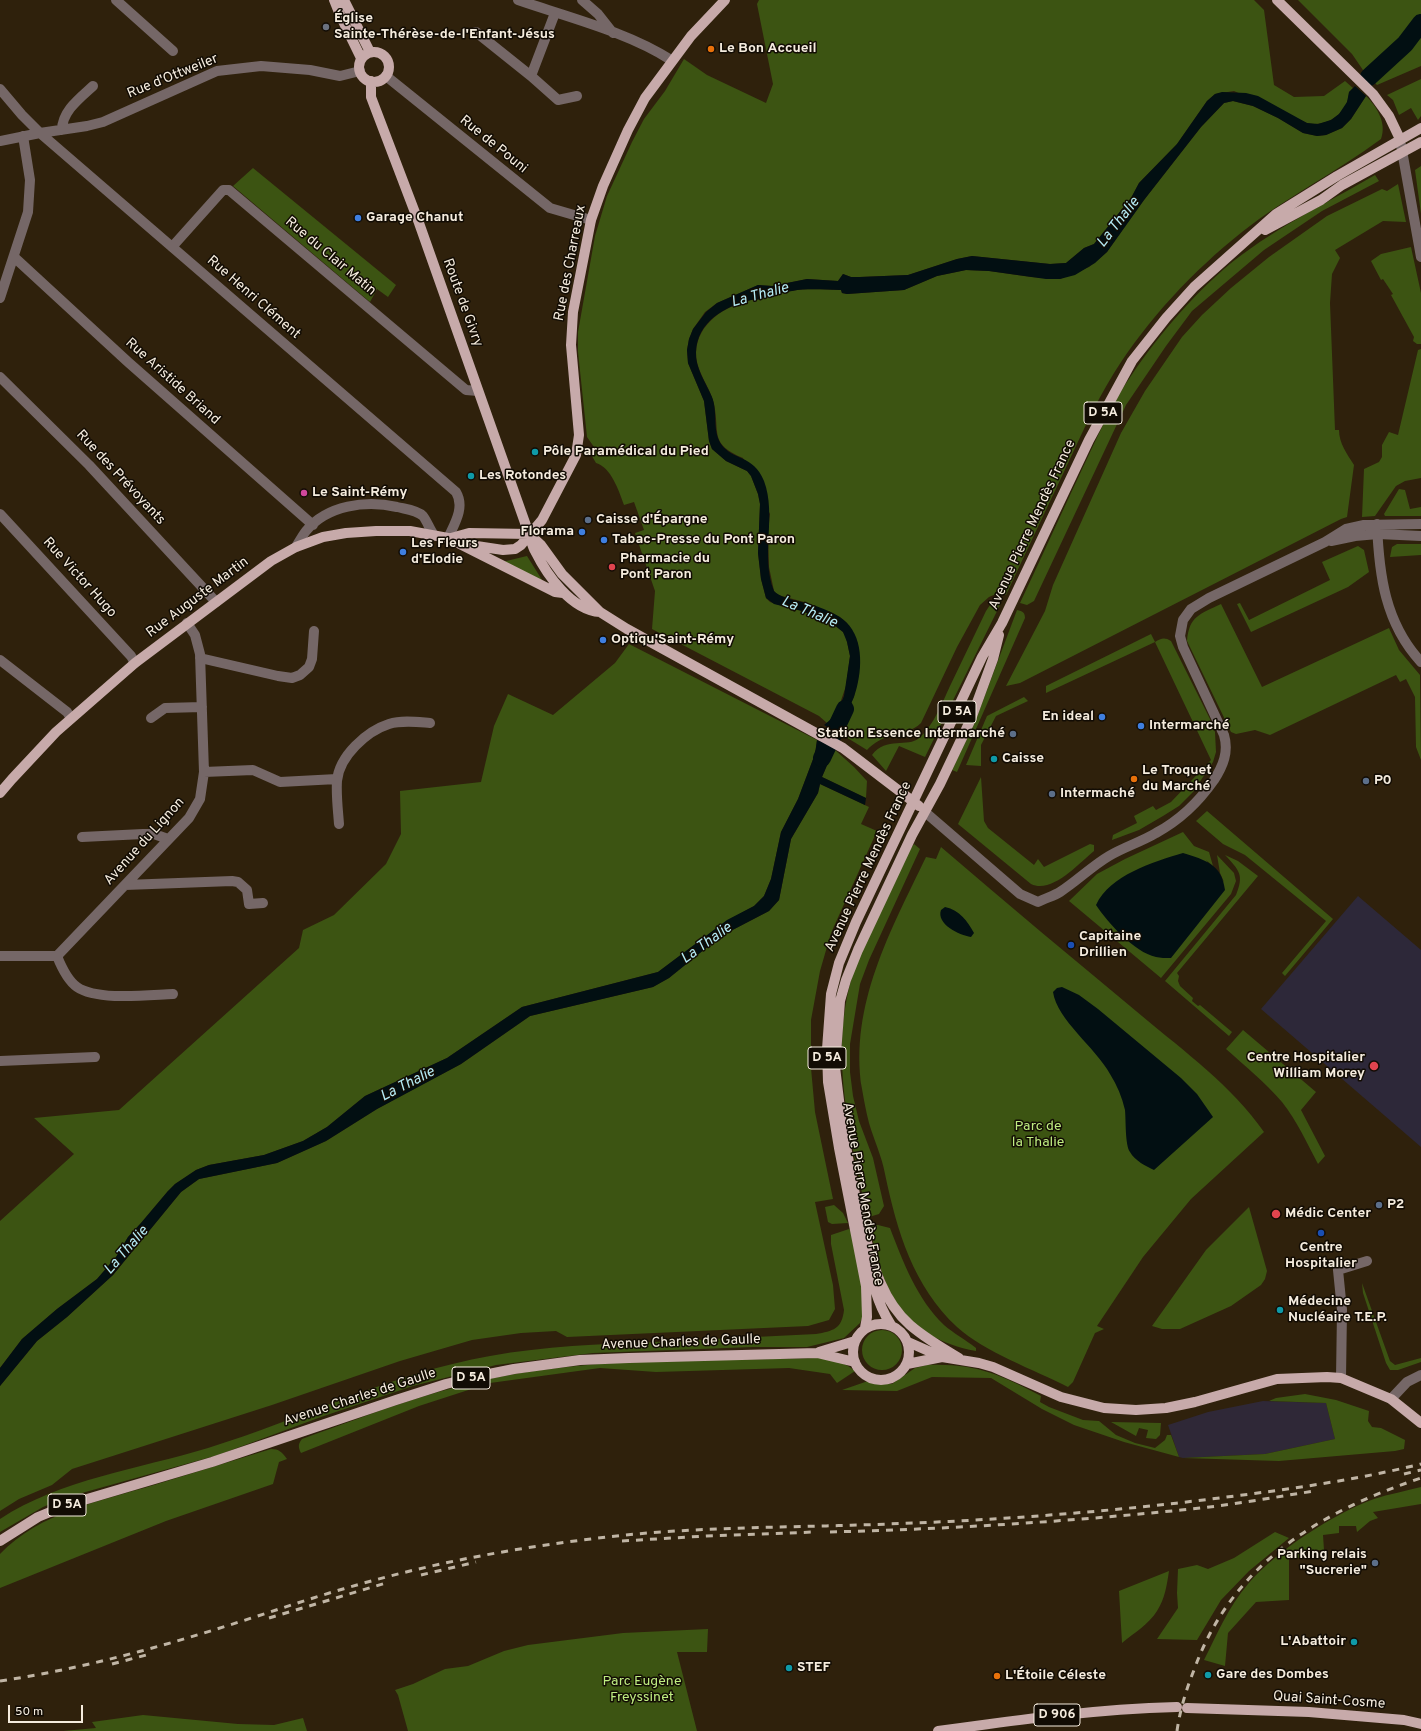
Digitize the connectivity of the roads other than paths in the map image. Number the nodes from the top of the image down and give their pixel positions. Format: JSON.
{"nodes":[{"id":1,"x":116,"y":0,"type":"edge"},
{"id":2,"x":334,"y":0,"type":"edge"},
{"id":3,"x":344,"y":0,"type":"edge"},
{"id":4,"x":518,"y":0,"type":"edge"},
{"id":5,"x":582,"y":0,"type":"edge"},
{"id":6,"x":726,"y":0,"type":"edge"},
{"id":7,"x":1277,"y":0,"type":"edge"},
{"id":8,"x":555,"y":13,"type":"junction"},
{"id":9,"x":476,"y":32,"type":"dead end"},
{"id":10,"x":613,"y":33,"type":"junction"},
{"id":11,"x":173,"y":51,"type":"dead end"},
{"id":12,"x":366,"y":55,"type":"junction"},
{"id":13,"x":672,"y":60,"type":"junction"},
{"id":14,"x":355,"y":73,"type":"junction"},
{"id":15,"x":386,"y":76,"type":"junction"},
{"id":16,"x":531,"y":76,"type":"junction"},
{"id":17,"x":371,"y":81,"type":"junction"},
{"id":18,"x":93,"y":86,"type":"dead end"},
{"id":19,"x":0,"y":89,"type":"edge"},
{"id":20,"x":577,"y":96,"type":"dead end"},
{"id":21,"x":1421,"y":128,"type":"edge"},
{"id":22,"x":62,"y":130,"type":"junction"},
{"id":23,"x":40,"y":133,"type":"junction"},
{"id":24,"x":23,"y":136,"type":"junction"},
{"id":25,"x":1400,"y":139,"type":"junction"},
{"id":26,"x":0,"y":141,"type":"edge"},
{"id":27,"x":1421,"y":142,"type":"edge"},
{"id":28,"x":1403,"y":151,"type":"junction"},
{"id":29,"x":591,"y":220,"type":"junction"},
{"id":30,"x":1253,"y":236,"type":"junction"},
{"id":31,"x":172,"y":247,"type":"junction"},
{"id":32,"x":14,"y":257,"type":"junction"},
{"id":33,"x":1421,"y":257,"type":"edge"},
{"id":34,"x":0,"y":298,"type":"edge"},
{"id":35,"x":0,"y":377,"type":"edge"},
{"id":36,"x":478,"y":391,"type":"junction"},
{"id":37,"x":0,"y":514,"type":"edge"},
{"id":38,"x":313,"y":524,"type":"junction"},
{"id":39,"x":1421,"y":524,"type":"edge"},
{"id":40,"x":1377,"y":529,"type":"junction"},
{"id":41,"x":530,"y":534,"type":"junction"},
{"id":42,"x":434,"y":535,"type":"junction"},
{"id":43,"x":1421,"y":536,"type":"edge"},
{"id":44,"x":453,"y":540,"type":"junction"},
{"id":45,"x":296,"y":547,"type":"junction"},
{"id":46,"x":563,"y":593,"type":"junction"},
{"id":47,"x":216,"y":602,"type":"junction"},
{"id":48,"x":600,"y":612,"type":"junction"},
{"id":49,"x":187,"y":623,"type":"junction"},
{"id":50,"x":1002,"y":623,"type":"junction"},
{"id":51,"x":314,"y":631,"type":"dead end"},
{"id":52,"x":200,"y":658,"type":"junction"},
{"id":53,"x":0,"y":660,"type":"edge"},
{"id":54,"x":1421,"y":662,"type":"edge"},
{"id":55,"x":135,"y":664,"type":"junction"},
{"id":56,"x":202,"y":706,"type":"junction"},
{"id":57,"x":71,"y":718,"type":"junction"},
{"id":58,"x":151,"y":718,"type":"dead end"},
{"id":59,"x":430,"y":723,"type":"dead end"},
{"id":60,"x":204,"y":772,"type":"junction"},
{"id":61,"x":337,"y":779,"type":"junction"},
{"id":62,"x":0,"y":794,"type":"edge"},
{"id":63,"x":914,"y":802,"type":"junction"},
{"id":64,"x":925,"y":812,"type":"junction"},
{"id":65,"x":339,"y":824,"type":"dead end"},
{"id":66,"x":82,"y":837,"type":"dead end"},
{"id":67,"x":168,"y":840,"type":"junction"},
{"id":68,"x":125,"y":885,"type":"junction"},
{"id":69,"x":263,"y":903,"type":"dead end"},
{"id":70,"x":0,"y":956,"type":"edge"},
{"id":71,"x":57,"y":956,"type":"junction"},
{"id":72,"x":173,"y":994,"type":"dead end"},
{"id":73,"x":95,"y":1057,"type":"dead end"},
{"id":74,"x":0,"y":1061,"type":"edge"},
{"id":75,"x":858,"y":1210,"type":"junction"},
{"id":76,"x":1367,"y":1261,"type":"dead end"},
{"id":77,"x":891,"y":1325,"type":"junction"},
{"id":78,"x":865,"y":1328,"type":"junction"},
{"id":79,"x":855,"y":1341,"type":"junction"},
{"id":80,"x":908,"y":1342,"type":"junction"},
{"id":81,"x":817,"y":1353,"type":"junction"},
{"id":82,"x":942,"y":1357,"type":"junction"},
{"id":83,"x":962,"y":1360,"type":"junction"},
{"id":84,"x":855,"y":1362,"type":"junction"},
{"id":85,"x":907,"y":1364,"type":"junction"},
{"id":86,"x":1421,"y":1375,"type":"edge"},
{"id":87,"x":1341,"y":1378,"type":"junction"},
{"id":88,"x":1391,"y":1399,"type":"junction"},
{"id":89,"x":1421,"y":1423,"type":"edge"},
{"id":90,"x":0,"y":1541,"type":"edge"},
{"id":91,"x":1421,"y":1724,"type":"edge"},
{"id":92,"x":938,"y":1731,"type":"edge"}],
"edges":[{"from":1,"to":11,"type":"street"},
{"from":2,"to":12,"type":"main road"},
{"from":3,"to":12,"type":"main road"},
{"from":4,"to":8,"type":"street"},
{"from":5,"to":10,"type":"street"},
{"from":6,"to":13,"type":"main road","name":"Rue des Charreaux"},
{"from":7,"to":25,"type":"main road"},
{"from":8,"to":10,"type":"street"},
{"from":8,"to":16,"type":"street"},
{"from":9,"to":16,"type":"street"},
{"from":10,"to":13,"type":"street"},
{"from":12,"to":14,"type":"main road"},
{"from":12,"to":15,"type":"main road"},
{"from":13,"to":29,"type":"main road","name":"Rue des Charreaux"},
{"from":14,"to":17,"type":"main road"},
{"from":14,"to":22,"type":"street","name":"Rue d'Ottweiler"},
{"from":15,"to":17,"type":"main road"},
{"from":15,"to":29,"type":"street","name":"Rue de Pouni"},
{"from":16,"to":20,"type":"street"},
{"from":17,"to":36,"type":"main road","name":"Route de Givry"},
{"from":18,"to":22,"type":"street"},
{"from":19,"to":23,"type":"street","name":"Rue Henri Clément"},
{"from":21,"to":25,"type":"main road","name":"Avenue Pierre Mendès France"},
{"from":22,"to":23,"type":"street","name":"Rue d'Ottweiler"},
{"from":23,"to":24,"type":"street","name":"Rue d'Ottweiler"},
{"from":23,"to":31,"type":"street","name":"Rue Henri Clément"},
{"from":24,"to":26,"type":"street","name":"Rue d'Ottweiler"},
{"from":24,"to":32,"type":"street"},
{"from":25,"to":28,"type":"street"},
{"from":25,"to":30,"type":"main road","name":"Avenue Pierre Mendès France","number":"D 5A"},
{"from":27,"to":28,"type":"main road","name":"Avenue Pierre Mendès France"},
{"from":28,"to":30,"type":"main road","name":"Avenue Pierre Mendès France","number":"D 5A"},
{"from":28,"to":33,"type":"street"},
{"from":29,"to":41,"type":"main road","name":"Rue des Charreaux"},
{"from":30,"to":50,"type":"main road","name":"Avenue Pierre Mendès France","number":"D 5A"},
{"from":31,"to":36,"type":"street","name":"Rue du Clair Matin"},
{"from":31,"to":44,"type":"street","name":"Rue Henri Clément"},
{"from":32,"to":34,"type":"street"},
{"from":32,"to":38,"type":"street","name":"Rue Aristide Briand"},
{"from":35,"to":47,"type":"street","name":"Rue des Prévoyants"},
{"from":36,"to":41,"type":"main road","name":"Route de Givry"},
{"from":37,"to":55,"type":"street","name":"Rue Victor Hugo"},
{"from":38,"to":42,"type":"street","name":"Rue Auguste Martin"},
{"from":38,"to":45,"type":"street","name":"Rue Auguste Martin"},
{"from":39,"to":40,"type":"street"},
{"from":40,"to":43,"type":"street"},
{"from":40,"to":54,"type":"street"},
{"from":40,"to":64,"type":"street"},
{"from":41,"to":44,"type":"main road"},
{"from":41,"to":44,"type":"main road","name":"Rue des Charreaux"},
{"from":41,"to":46,"type":"main road","name":"Route de Givry"},
{"from":41,"to":48,"type":"main road"},
{"from":42,"to":44,"type":"main road"},
{"from":42,"to":45,"type":"main road"},
{"from":44,"to":46,"type":"main road"},
{"from":45,"to":47,"type":"main road","name":"Rue Auguste Martin"},
{"from":46,"to":48,"type":"main road"},
{"from":47,"to":49,"type":"main road","name":"Rue Auguste Martin"},
{"from":48,"to":63,"type":"main road"},
{"from":49,"to":52,"type":"street","name":"Avenue du Lignon"},
{"from":49,"to":55,"type":"main road","name":"Rue Auguste Martin"},
{"from":50,"to":63,"type":"main road","name":"Avenue Pierre Mendès France","number":"D 5A"},
{"from":50,"to":64,"type":"main road","name":"Avenue Pierre Mendès France","number":"D 5A"},
{"from":51,"to":52,"type":"street"},
{"from":52,"to":56,"type":"street","name":"Avenue du Lignon"},
{"from":53,"to":57,"type":"street"},
{"from":55,"to":57,"type":"main road","name":"Rue Auguste Martin"},
{"from":56,"to":58,"type":"street"},
{"from":56,"to":60,"type":"street","name":"Avenue du Lignon"},
{"from":57,"to":62,"type":"main road","name":"Rue Auguste Martin"},
{"from":59,"to":61,"type":"street"},
{"from":60,"to":61,"type":"street"},
{"from":60,"to":67,"type":"street","name":"Avenue du Lignon"},
{"from":61,"to":65,"type":"street"},
{"from":63,"to":64,"type":"main road"},
{"from":63,"to":78,"type":"main road","name":"Avenue Pierre Mendès France","number":"D 5A"},
{"from":64,"to":75,"type":"main road","name":"Avenue Pierre Mendès France","number":"D 5A"},
{"from":66,"to":67,"type":"street"},
{"from":67,"to":68,"type":"street","name":"Avenue du Lignon"},
{"from":68,"to":69,"type":"street"},
{"from":68,"to":71,"type":"street","name":"Avenue du Lignon"},
{"from":70,"to":71,"type":"street"},
{"from":71,"to":72,"type":"street"},
{"from":73,"to":74,"type":"street"},
{"from":75,"to":77,"type":"main road","name":"Avenue Pierre Mendès France","number":"D 5A"},
{"from":75,"to":83,"type":"main road"},
{"from":76,"to":87,"type":"street"},
{"from":77,"to":78,"type":"main road"},
{"from":77,"to":80,"type":"main road","name":"Avenue Pierre Mendès France"},
{"from":78,"to":79,"type":"main road"},
{"from":79,"to":81,"type":"main road","name":"Avenue Charles de Gaulle","number":"D 5A"},
{"from":79,"to":84,"type":"main road"},
{"from":80,"to":82,"type":"main road","name":"Avenue Pierre Mendès France"},
{"from":80,"to":85,"type":"main road"},
{"from":81,"to":84,"type":"main road","name":"Avenue Charles de Gaulle","number":"D 5A"},
{"from":81,"to":90,"type":"main road","name":"Avenue Charles de Gaulle","number":"D 5A"},
{"from":82,"to":83,"type":"main road","name":"Avenue Pierre Mendès France"},
{"from":82,"to":85,"type":"main road","name":"Avenue Pierre Mendès France"},
{"from":83,"to":87,"type":"main road","name":"Avenue Pierre Mendès France"},
{"from":84,"to":85,"type":"main road"},
{"from":86,"to":88,"type":"street"},
{"from":87,"to":88,"type":"main road","name":"Avenue Pierre Mendès France"},
{"from":88,"to":89,"type":"main road","name":"Avenue Pierre Mendès France"},
{"from":91,"to":92,"type":"main road","name":"Quai Saint-Cosme","number":"D 906"}]}
